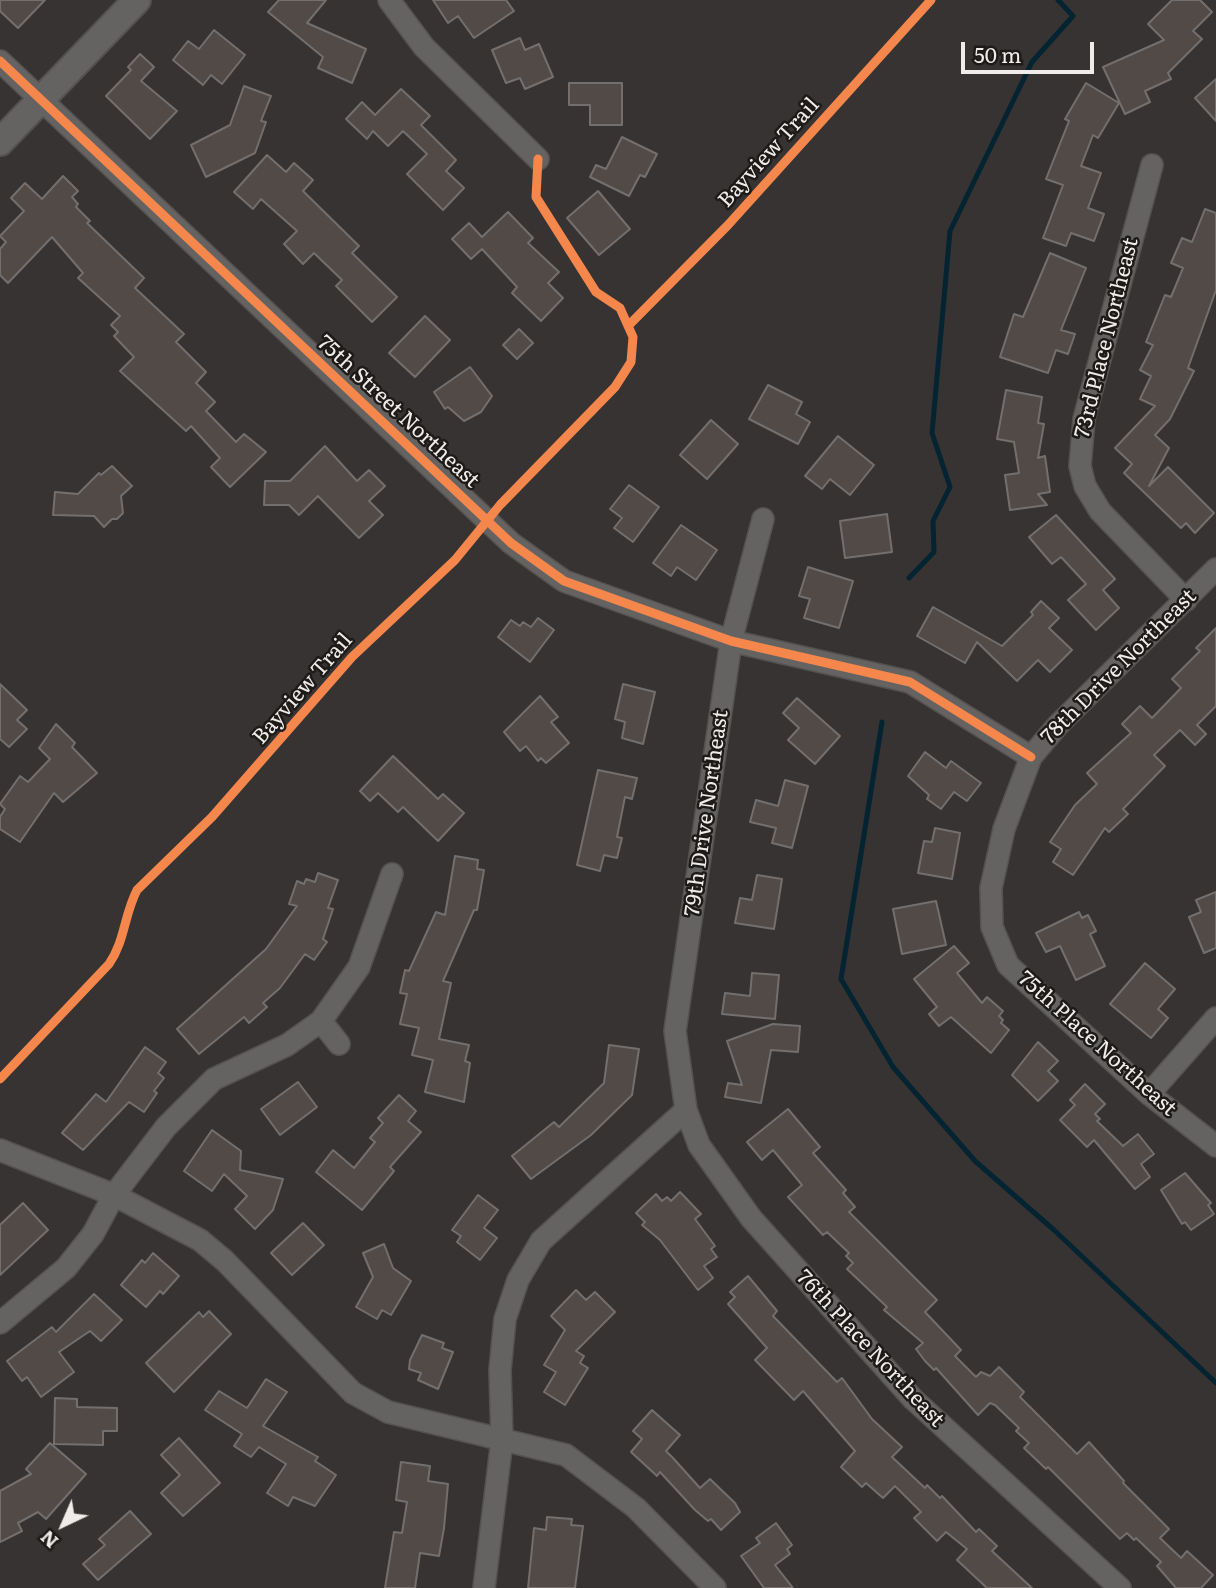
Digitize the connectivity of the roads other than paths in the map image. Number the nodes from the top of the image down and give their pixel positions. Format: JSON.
{"nodes":[{"id":1,"x":137,"y":0,"type":"edge"},
{"id":2,"x":389,"y":0,"type":"edge"},
{"id":3,"x":0,"y":61,"type":"edge"},
{"id":4,"x":41,"y":102,"type":"junction"},
{"id":5,"x":0,"y":142,"type":"edge"},
{"id":6,"x":538,"y":159,"type":"dead end"},
{"id":7,"x":1152,"y":164,"type":"dead end"},
{"id":8,"x":763,"y":519,"type":"dead end"},
{"id":9,"x":1216,"y":569,"type":"edge"},
{"id":10,"x":1186,"y":600,"type":"junction"},
{"id":11,"x":731,"y":640,"type":"junction"},
{"id":12,"x":1031,"y":757,"type":"junction"},
{"id":13,"x":392,"y":874,"type":"dead end"},
{"id":14,"x":990,"y":888,"type":"joint"},
{"id":15,"x":1216,"y":1018,"type":"edge"},
{"id":16,"x":321,"y":1021,"type":"junction"},
{"id":17,"x":339,"y":1044,"type":"dead end"},
{"id":18,"x":1149,"y":1094,"type":"junction"},
{"id":19,"x":686,"y":1110,"type":"junction"},
{"id":20,"x":1216,"y":1146,"type":"edge"},
{"id":21,"x":0,"y":1150,"type":"edge"},
{"id":22,"x":114,"y":1195,"type":"junction"},
{"id":23,"x":0,"y":1323,"type":"edge"},
{"id":24,"x":502,"y":1440,"type":"junction"},
{"id":25,"x":484,"y":1588,"type":"edge"},
{"id":26,"x":715,"y":1588,"type":"edge"},
{"id":27,"x":1120,"y":1588,"type":"edge"}],
"edges":[{"from":1,"to":4,"type":"street"},
{"from":2,"to":6,"type":"street"},
{"from":3,"to":4,"type":"street","name":"75th Street Northeast"},
{"from":4,"to":5,"type":"street"},
{"from":4,"to":11,"type":"street","name":"75th Street Northeast"},
{"from":7,"to":10,"type":"street","name":"73rd Place Northeast"},
{"from":8,"to":11,"type":"street","name":"79th Drive Northeast"},
{"from":9,"to":10,"type":"street","name":"78th Drive Northeast"},
{"from":10,"to":12,"type":"street","name":"78th Drive Northeast"},
{"from":11,"to":12,"type":"street","name":"75th Street Northeast"},
{"from":11,"to":19,"type":"street","name":"79th Drive Northeast"},
{"from":12,"to":14,"type":"street","name":"78th Drive Northeast"},
{"from":13,"to":16,"type":"street"},
{"from":14,"to":18,"type":"street","name":"75th Place Northeast"},
{"from":15,"to":18,"type":"street"},
{"from":16,"to":17,"type":"street"},
{"from":16,"to":22,"type":"street"},
{"from":18,"to":20,"type":"street","name":"75th Place Northeast"},
{"from":19,"to":24,"type":"street"},
{"from":19,"to":27,"type":"street","name":"76th Place Northeast"},
{"from":21,"to":22,"type":"street"},
{"from":22,"to":23,"type":"street"},
{"from":22,"to":24,"type":"street"},
{"from":24,"to":25,"type":"street"},
{"from":24,"to":26,"type":"street"}]}
